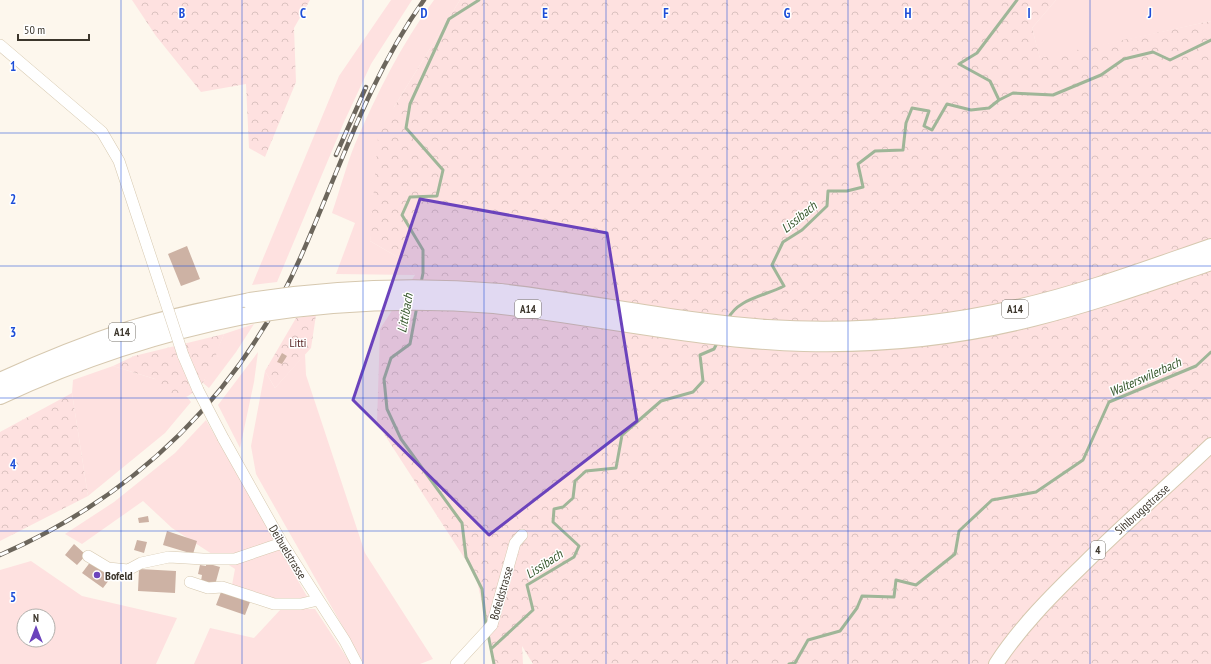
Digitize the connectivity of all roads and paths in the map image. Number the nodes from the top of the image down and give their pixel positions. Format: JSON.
{"nodes":[{"id":1,"x":0,"y":45,"type":"edge"},
{"id":2,"x":1211,"y":247,"type":"edge"},
{"id":3,"x":1211,"y":262,"type":"edge"},
{"id":4,"x":497,"y":299,"type":"junction"},
{"id":5,"x":807,"y":336,"type":"junction"},
{"id":6,"x":0,"y":381,"type":"edge"},
{"id":7,"x":0,"y":396,"type":"edge"},
{"id":8,"x":1211,"y":446,"type":"edge"},
{"id":9,"x":522,"y":535,"type":"dead end"},
{"id":10,"x":282,"y":543,"type":"junction"},
{"id":11,"x":88,"y":556,"type":"dead end"},
{"id":12,"x":190,"y":582,"type":"dead end"},
{"id":13,"x":318,"y":600,"type":"junction"},
{"id":14,"x":357,"y":664,"type":"edge"},
{"id":15,"x":456,"y":664,"type":"edge"},
{"id":16,"x":996,"y":664,"type":"edge"}],
"edges":[{"from":1,"to":10,"type":"street","name":"Deibuelstrasse","bridge":true},
{"from":2,"to":5,"type":"highway","number":"A14"},
{"from":3,"to":5,"type":"highway","number":"A14"},
{"from":4,"to":5,"type":"highway","number":"A14"},
{"from":4,"to":6,"type":"highway","number":"A14","bridge":true},
{"from":4,"to":7,"type":"highway","number":"A14","bridge":true},
{"from":8,"to":16,"type":"main road","name":"Sihlbruggstrasse","number":"4"},
{"from":9,"to":15,"type":"street","name":"Bofeldstrasse"},
{"from":10,"to":11,"type":"street"},
{"from":10,"to":13,"type":"street","name":"Deibuelstrasse"},
{"from":12,"to":13,"type":"street"},
{"from":13,"to":14,"type":"street","name":"Deibuelstrasse"}]}
